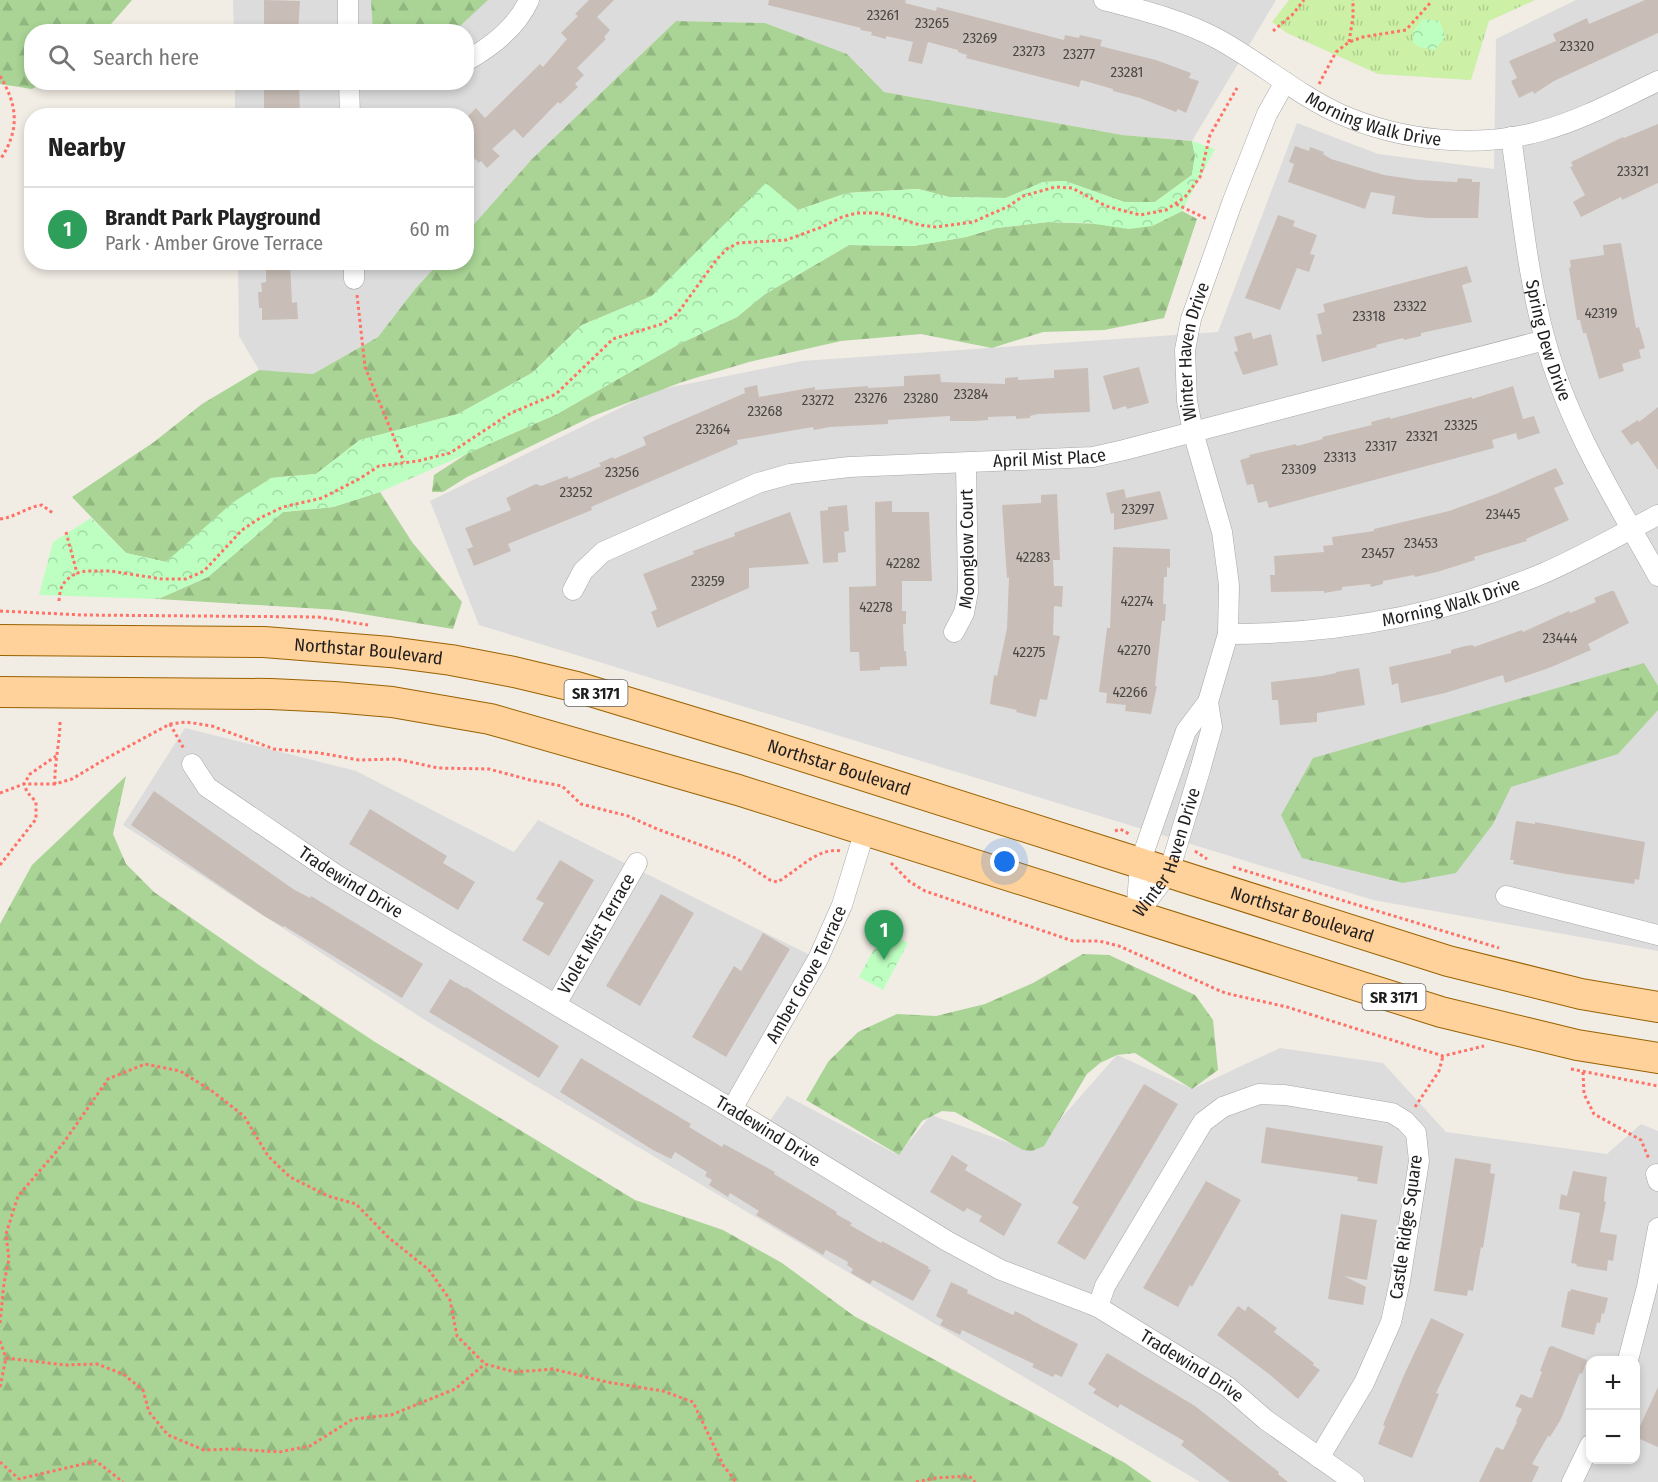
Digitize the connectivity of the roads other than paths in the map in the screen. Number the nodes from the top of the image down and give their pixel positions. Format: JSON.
{"nodes":[{"id":1,"x":348,"y":0,"type":"edge"},
{"id":2,"x":529,"y":0,"type":"edge"},
{"id":3,"x":1104,"y":0,"type":"edge"},
{"id":4,"x":348,"y":24,"type":"edge"},
{"id":5,"x":474,"y":56,"type":"edge"},
{"id":6,"x":1658,"y":81,"type":"edge"},
{"id":7,"x":1285,"y":82,"type":"junction"},
{"id":8,"x":349,"y":90,"type":"edge"},
{"id":9,"x":350,"y":108,"type":"edge"},
{"id":10,"x":1511,"y":137,"type":"junction"},
{"id":11,"x":1545,"y":340,"type":"junction"},
{"id":12,"x":1193,"y":432,"type":"junction"},
{"id":13,"x":966,"y":463,"type":"junction"},
{"id":14,"x":1658,"y":514,"type":"edge"},
{"id":15,"x":1632,"y":528,"type":"junction"},
{"id":16,"x":1658,"y":576,"type":"edge"},
{"id":17,"x":573,"y":590,"type":"dead end"},
{"id":18,"x":954,"y":632,"type":"dead end"},
{"id":19,"x":1228,"y":634,"type":"junction"},
{"id":20,"x":0,"y":640,"type":"edge"},
{"id":21,"x":0,"y":692,"type":"edge"},
{"id":22,"x":1208,"y":702,"type":"junction"},
{"id":23,"x":192,"y":764,"type":"road end"},
{"id":24,"x":862,"y":842,"type":"junction"},
{"id":25,"x":637,"y":863,"type":"dead end"},
{"id":26,"x":1140,"y":863,"type":"junction"},
{"id":27,"x":1169,"y":872,"type":"junction"},
{"id":28,"x":1506,"y":896,"type":"dead end"},
{"id":29,"x":1136,"y":917,"type":"junction"},
{"id":30,"x":1658,"y":934,"type":"edge"},
{"id":31,"x":556,"y":1004,"type":"junction"},
{"id":32,"x":1658,"y":1007,"type":"edge"},
{"id":33,"x":1658,"y":1058,"type":"edge"},
{"id":34,"x":732,"y":1109,"type":"junction"},
{"id":35,"x":1658,"y":1228,"type":"edge"},
{"id":36,"x":1098,"y":1307,"type":"junction"},
{"id":37,"x":1629,"y":1356,"type":"edge"},
{"id":38,"x":1586,"y":1453,"type":"edge"},
{"id":39,"x":1319,"y":1458,"type":"junction"},
{"id":40,"x":1354,"y":1482,"type":"edge"},
{"id":41,"x":1572,"y":1482,"type":"edge"}],
"edges":[{"from":1,"to":4,"type":"street"},
{"from":2,"to":5,"type":"street"},
{"from":3,"to":7,"type":"street","name":"Morning Walk Drive"},
{"from":6,"to":10,"type":"street","name":"Morning Walk Drive"},
{"from":7,"to":10,"type":"street","name":"Morning Walk Drive"},
{"from":7,"to":12,"type":"street","name":"Winter Haven Drive"},
{"from":8,"to":9,"type":"street"},
{"from":10,"to":11,"type":"street","name":"Spring Dew Drive"},
{"from":11,"to":12,"type":"street","name":"April Mist Place"},
{"from":11,"to":15,"type":"street","name":"Spring Dew Drive"},
{"from":12,"to":13,"type":"street","name":"April Mist Place"},
{"from":12,"to":19,"type":"street","name":"Winter Haven Drive"},
{"from":13,"to":17,"type":"street","name":"April Mist Place"},
{"from":13,"to":18,"type":"street","name":"Moonglow Court"},
{"from":14,"to":15,"type":"street","name":"Morning Walk Drive"},
{"from":15,"to":16,"type":"street","name":"Spring Dew Drive"},
{"from":15,"to":19,"type":"street","name":"Morning Walk Drive"},
{"from":19,"to":22,"type":"street","name":"Winter Haven Drive"},
{"from":20,"to":26,"type":"main road","name":"Northstar Boulevard","number":"SR 3171"},
{"from":21,"to":24,"type":"main road","number":"SR 3171"},
{"from":22,"to":26,"type":"street","name":"Winter Haven Drive"},
{"from":22,"to":27,"type":"street","name":"Winter Haven Drive"},
{"from":23,"to":31,"type":"street","name":"Tradewind Drive"},
{"from":24,"to":29,"type":"main road","number":"SR 3171"},
{"from":24,"to":34,"type":"street","name":"Amber Grove Terrace"},
{"from":25,"to":31,"type":"street","name":"Violet Mist Terrace"},
{"from":26,"to":27,"type":"main road","name":"Northstar Boulevard","number":"SR 3171"},
{"from":26,"to":29,"type":"street","name":"Winter Haven Drive"},
{"from":27,"to":29,"type":"street","name":"Winter Haven Drive"},
{"from":27,"to":32,"type":"main road","name":"Northstar Boulevard","number":"SR 3171"},
{"from":28,"to":30,"type":"street"},
{"from":29,"to":33,"type":"main road","number":"SR 3171"},
{"from":31,"to":34,"type":"street","name":"Tradewind Drive"},
{"from":34,"to":36,"type":"street","name":"Tradewind Drive"},
{"from":35,"to":37,"type":"street"},
{"from":36,"to":39,"type":"street","name":"Tradewind Drive"},
{"from":36,"to":39,"type":"street","name":"Castle Ridge Square"},
{"from":38,"to":41,"type":"street"},
{"from":39,"to":40,"type":"street","name":"Tradewind Drive"}]}
